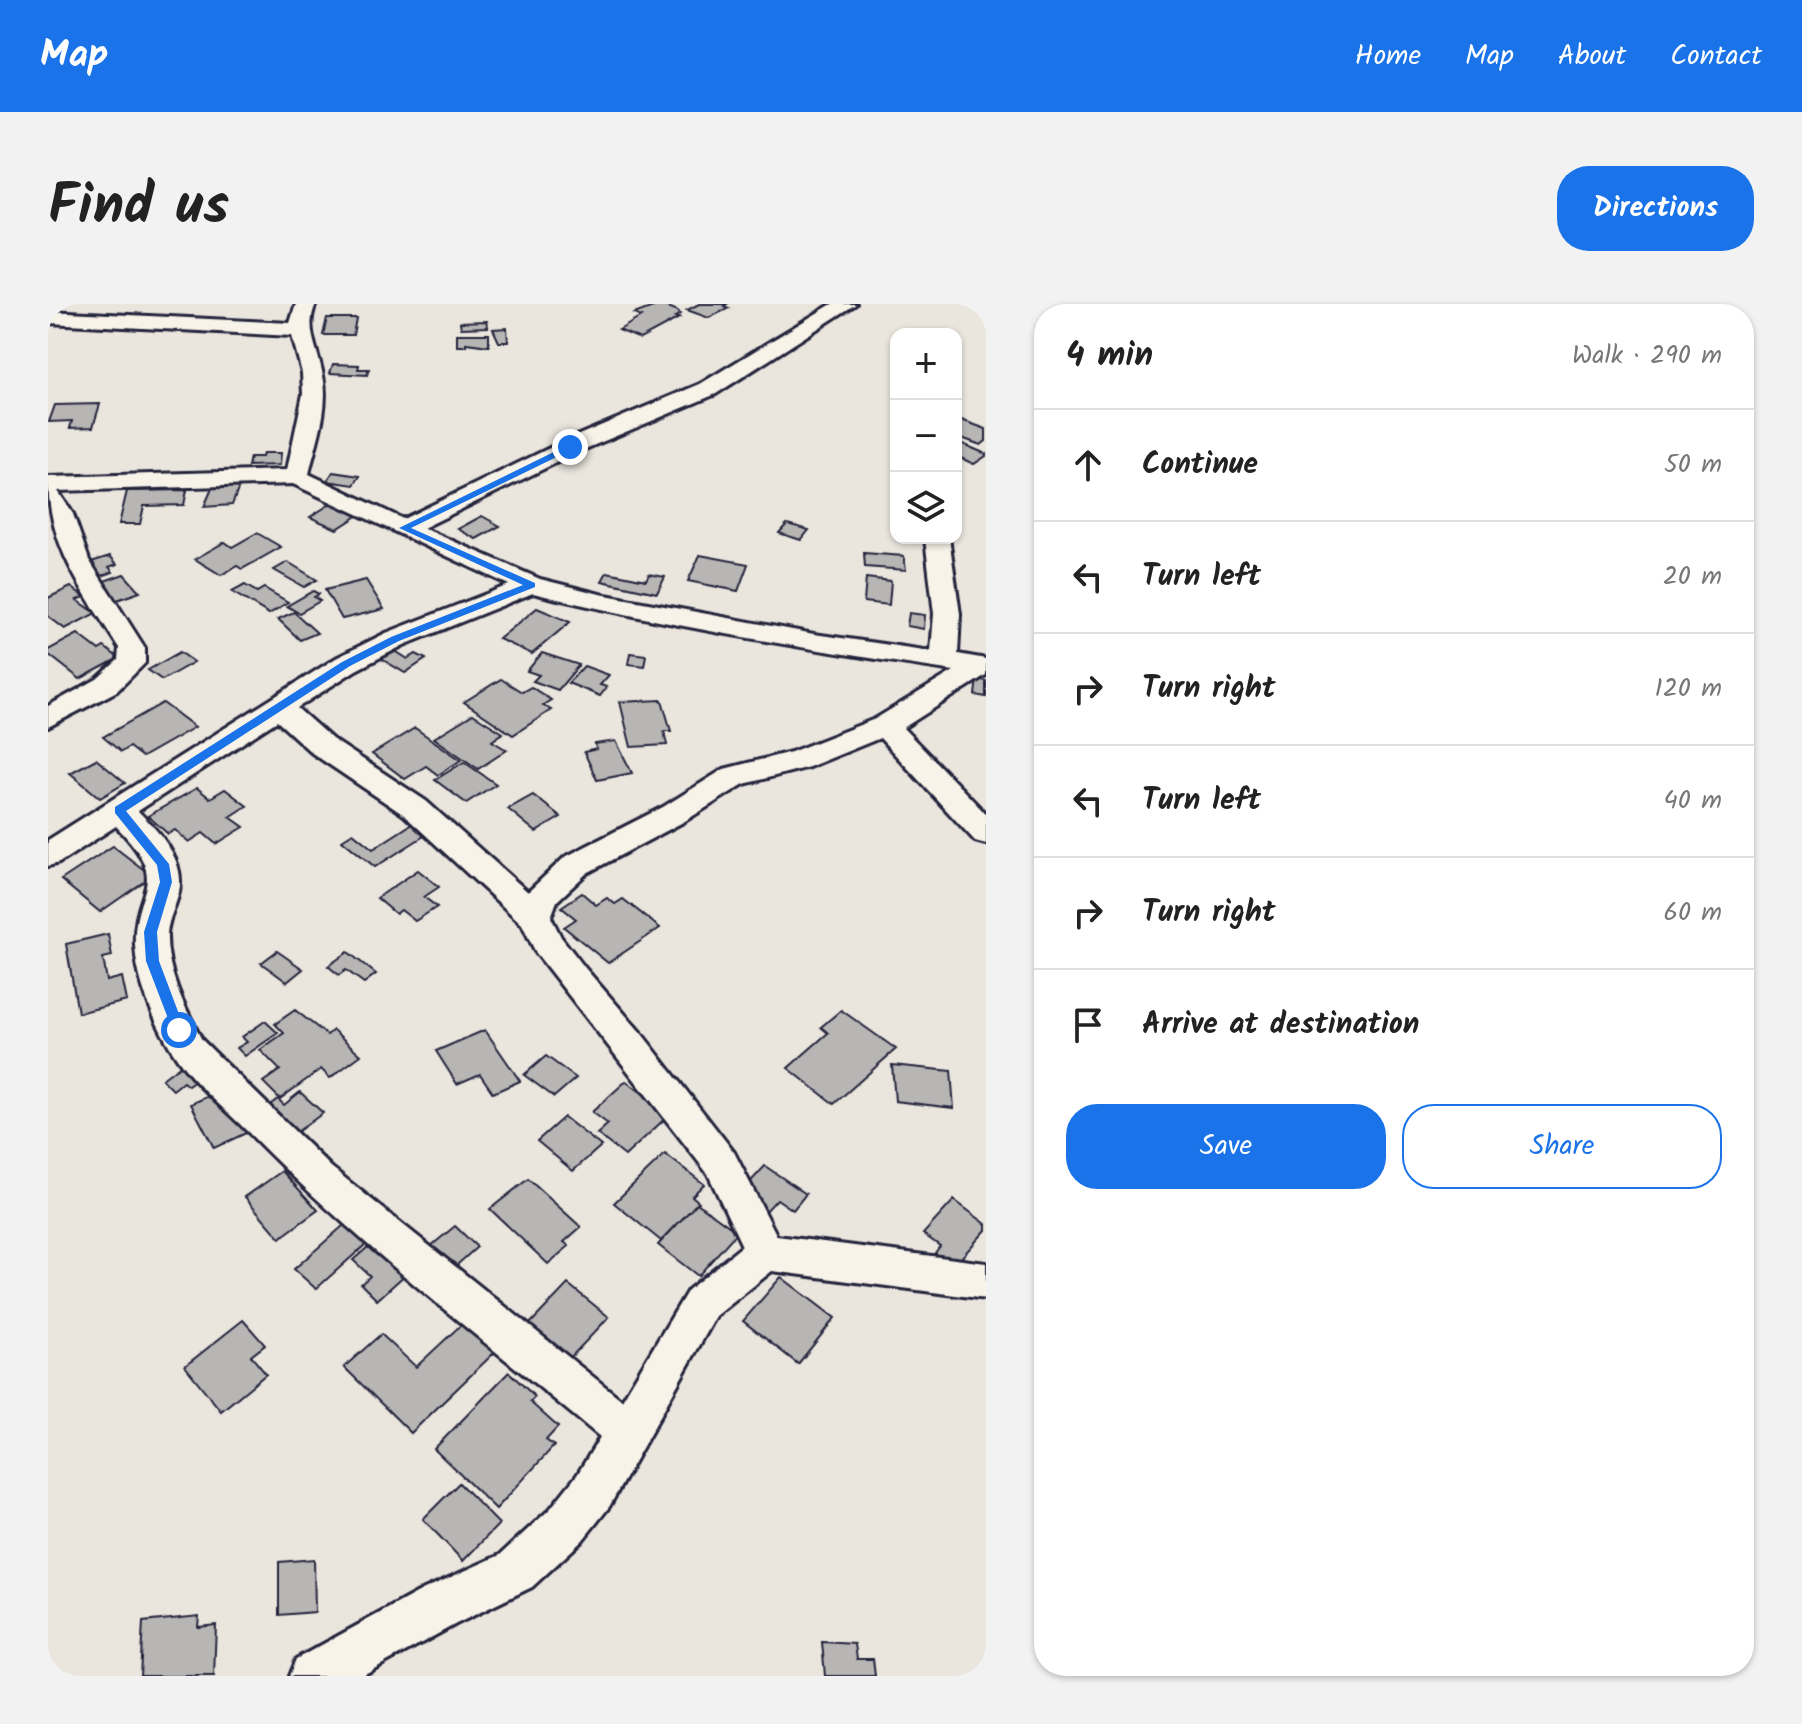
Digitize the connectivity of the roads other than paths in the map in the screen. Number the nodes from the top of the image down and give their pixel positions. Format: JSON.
{"nodes":[{"id":1,"x":306,"y":304,"type":"edge"},
{"id":2,"x":846,"y":304,"type":"edge"},
{"id":3,"x":48,"y":317,"type":"edge"},
{"id":4,"x":300,"y":330,"type":"junction"},
{"id":5,"x":297,"y":477,"type":"junction"},
{"id":6,"x":48,"y":484,"type":"edge"},
{"id":7,"x":48,"y":494,"type":"edge"},
{"id":8,"x":404,"y":528,"type":"junction"},
{"id":9,"x":938,"y":544,"type":"edge"},
{"id":10,"x":531,"y":585,"type":"junction"},
{"id":11,"x":944,"y":662,"type":"junction"},
{"id":12,"x":982,"y":667,"type":"edge"},
{"id":13,"x":278,"y":706,"type":"junction"},
{"id":14,"x":48,"y":718,"type":"edge"},
{"id":15,"x":885,"y":726,"type":"junction"},
{"id":16,"x":119,"y":810,"type":"junction"},
{"id":17,"x":986,"y":833,"type":"edge"},
{"id":18,"x":48,"y":855,"type":"edge"},
{"id":19,"x":535,"y":917,"type":"junction"},
{"id":20,"x":765,"y":1252,"type":"junction"},
{"id":21,"x":986,"y":1281,"type":"edge"},
{"id":22,"x":627,"y":1432,"type":"junction"},
{"id":23,"x":313,"y":1676,"type":"edge"}],
"edges":[{"from":1,"to":4,"type":"street"},
{"from":2,"to":8,"type":"street"},
{"from":3,"to":4,"type":"street"},
{"from":4,"to":5,"type":"street"},
{"from":5,"to":6,"type":"street"},
{"from":5,"to":8,"type":"street"},
{"from":7,"to":14,"type":"street"},
{"from":8,"to":10,"type":"street"},
{"from":9,"to":11,"type":"street"},
{"from":10,"to":11,"type":"street"},
{"from":10,"to":13,"type":"street"},
{"from":11,"to":12,"type":"street"},
{"from":12,"to":15,"type":"street"},
{"from":13,"to":16,"type":"street"},
{"from":13,"to":19,"type":"street"},
{"from":15,"to":17,"type":"street"},
{"from":15,"to":19,"type":"street"},
{"from":16,"to":18,"type":"street"},
{"from":16,"to":22,"type":"street"},
{"from":19,"to":20,"type":"street"},
{"from":20,"to":21,"type":"street"},
{"from":20,"to":22,"type":"street"},
{"from":22,"to":23,"type":"street"}]}
